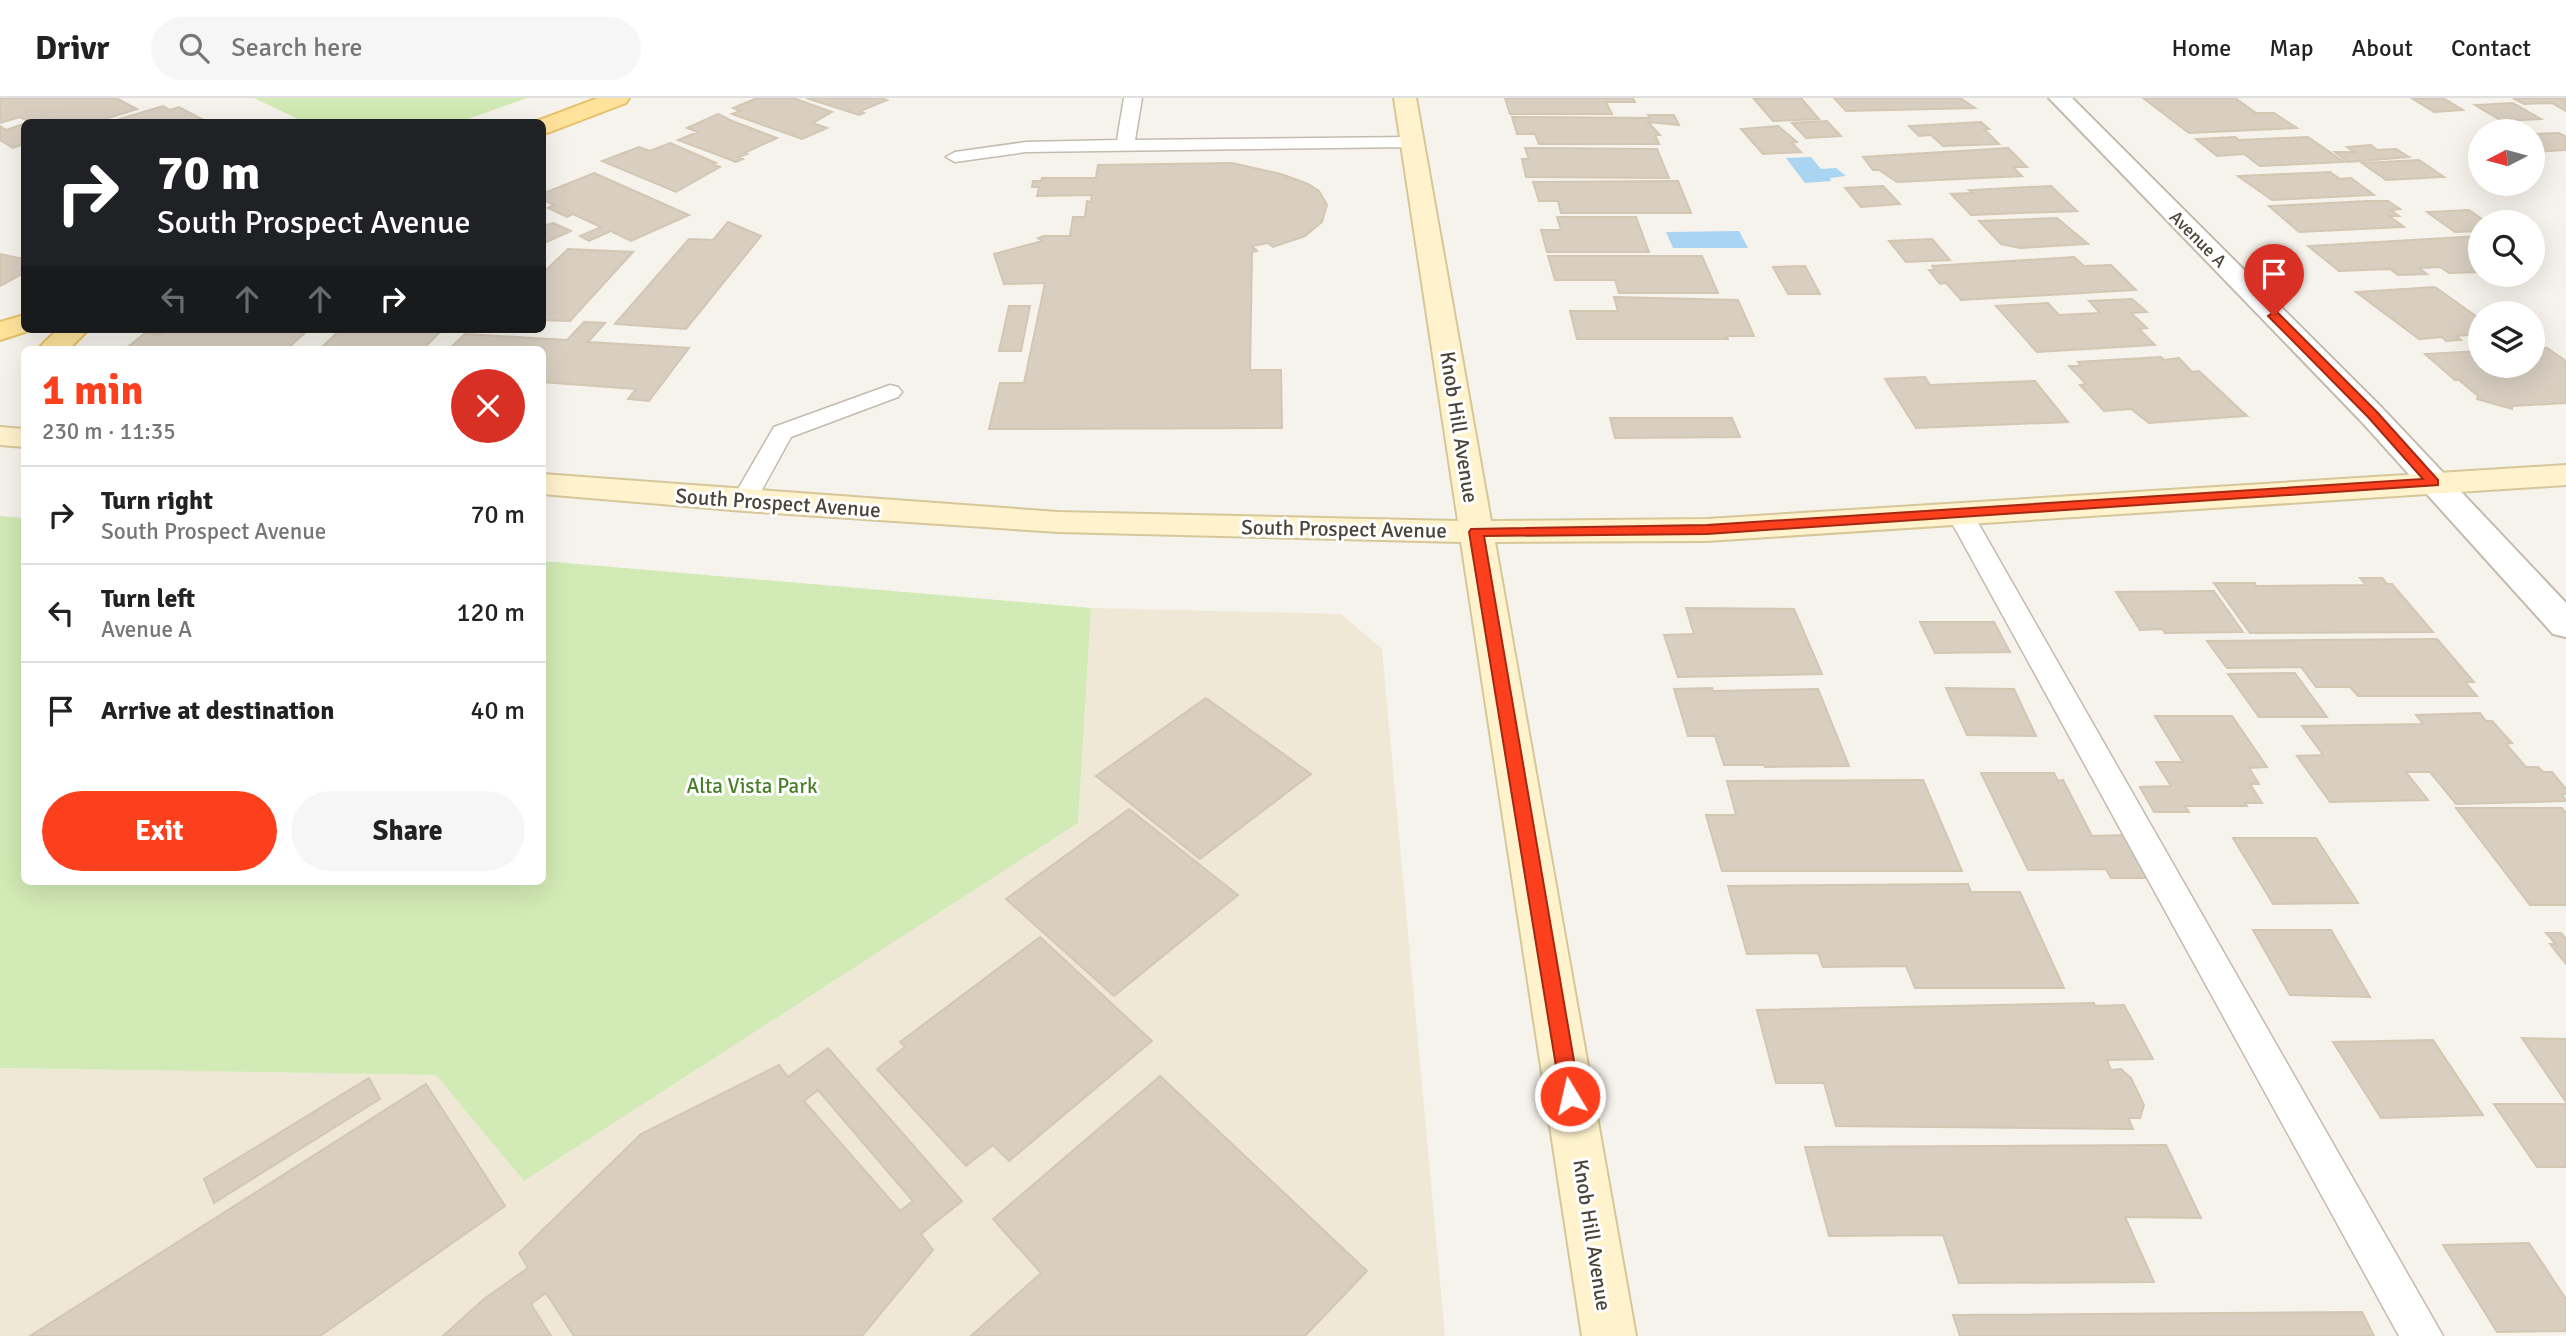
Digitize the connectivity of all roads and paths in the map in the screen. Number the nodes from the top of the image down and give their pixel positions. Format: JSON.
{"nodes":[{"id":1,"x":618,"y":98,"type":"edge"},
{"id":2,"x":1133,"y":98,"type":"edge"},
{"id":3,"x":1405,"y":98,"type":"edge"},
{"id":4,"x":2060,"y":98,"type":"edge"},
{"id":5,"x":546,"y":125,"type":"edge"},
{"id":6,"x":1412,"y":142,"type":"junction"},
{"id":7,"x":1125,"y":147,"type":"junction"},
{"id":8,"x":955,"y":157,"type":"dead end"},
{"id":9,"x":21,"y":324,"type":"edge"},
{"id":10,"x":0,"y":332,"type":"edge"},
{"id":11,"x":70,"y":333,"type":"edge"},
{"id":12,"x":56,"y":346,"type":"edge"},
{"id":13,"x":890,"y":392,"type":"dead end"},
{"id":14,"x":0,"y":436,"type":"edge"},
{"id":15,"x":21,"y":438,"type":"edge"},
{"id":16,"x":2566,"y":475,"type":"edge"},
{"id":17,"x":2433,"y":483,"type":"junction"},
{"id":18,"x":546,"y":484,"type":"edge"},
{"id":19,"x":744,"y":501,"type":"junction"},
{"id":20,"x":1960,"y":513,"type":"junction"},
{"id":21,"x":1476,"y":532,"type":"junction"},
{"id":22,"x":2566,"y":625,"type":"edge"},
{"id":23,"x":1609,"y":1336,"type":"edge"},
{"id":24,"x":2422,"y":1336,"type":"edge"}],
"edges":[{"from":1,"to":5,"type":"main road"},
{"from":2,"to":7,"type":"lane"},
{"from":3,"to":6,"type":"main road","name":"Knob Hill Avenue"},
{"from":4,"to":17,"type":"street","name":"Avenue A"},
{"from":6,"to":7,"type":"lane"},
{"from":6,"to":21,"type":"main road","name":"Knob Hill Avenue"},
{"from":7,"to":8,"type":"lane"},
{"from":9,"to":10,"type":"main road"},
{"from":11,"to":12,"type":"main road"},
{"from":13,"to":19,"type":"lane"},
{"from":14,"to":15,"type":"main road"},
{"from":16,"to":17,"type":"main road","name":"South Prospect Avenue"},
{"from":17,"to":20,"type":"main road","name":"South Prospect Avenue"},
{"from":17,"to":22,"type":"street","name":"Avenue A"},
{"from":18,"to":19,"type":"main road","name":"South Prospect Avenue"},
{"from":19,"to":21,"type":"main road","name":"South Prospect Avenue"},
{"from":20,"to":21,"type":"main road","name":"South Prospect Avenue"},
{"from":20,"to":24,"type":"lane"},
{"from":21,"to":23,"type":"main road","name":"Knob Hill Avenue"}]}
